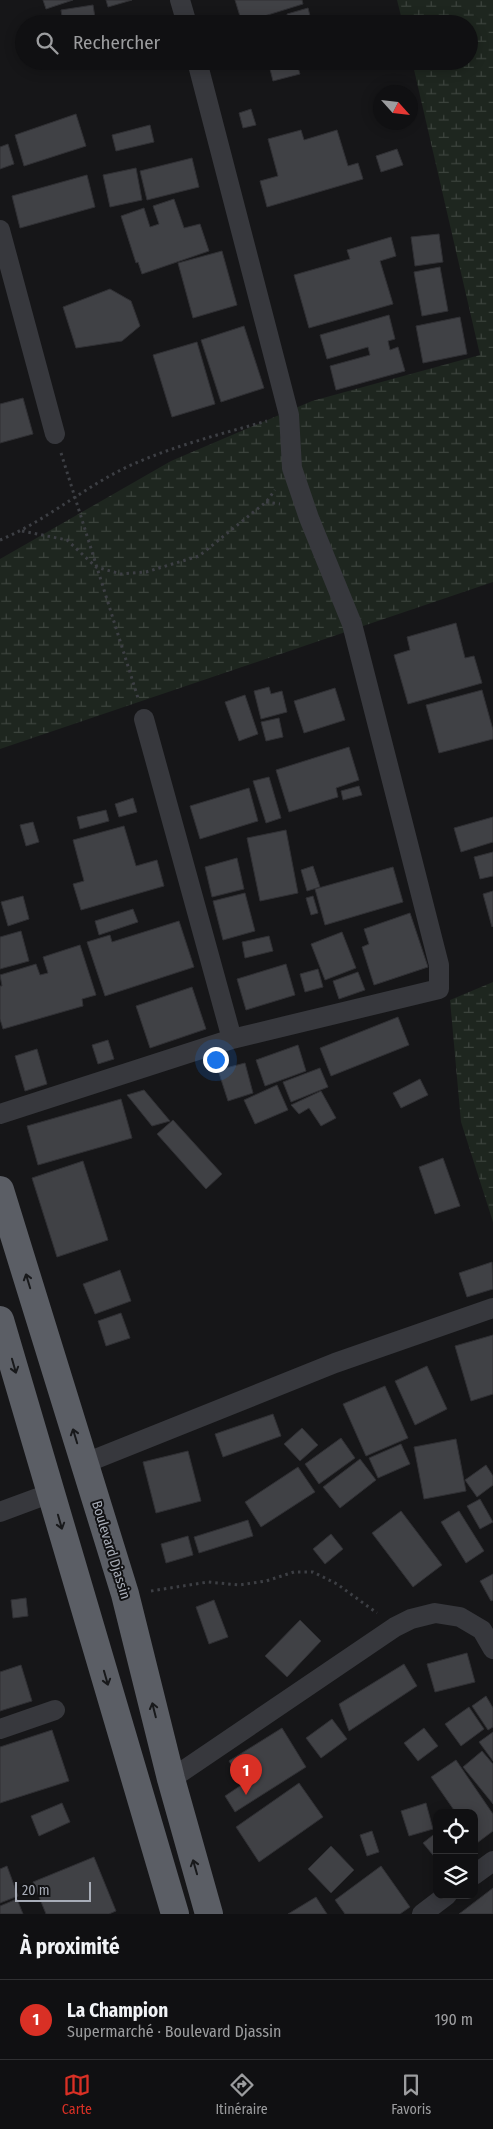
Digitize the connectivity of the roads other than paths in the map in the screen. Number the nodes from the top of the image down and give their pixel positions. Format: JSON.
{"nodes":[{"id":1,"x":180,"y":0,"type":"edge"},
{"id":2,"x":184,"y":15,"type":"edge"},
{"id":3,"x":198,"y":70,"type":"edge"},
{"id":4,"x":0,"y":230,"type":"edge"},
{"id":5,"x":55,"y":434,"type":"road end"},
{"id":6,"x":144,"y":719,"type":"road end"},
{"id":7,"x":232,"y":1039,"type":"junction"},
{"id":8,"x":0,"y":1114,"type":"edge"},
{"id":9,"x":0,"y":1190,"type":"edge"},
{"id":10,"x":493,"y":1308,"type":"edge"},
{"id":11,"x":0,"y":1320,"type":"edge"},
{"id":12,"x":83,"y":1464,"type":"junction"},
{"id":13,"x":51,"y":1493,"type":"junction"},
{"id":14,"x":0,"y":1512,"type":"edge"},
{"id":15,"x":493,"y":1649,"type":"edge"},
{"id":16,"x":56,"y":1710,"type":"dead end"},
{"id":17,"x":0,"y":1729,"type":"edge"},
{"id":18,"x":171,"y":1779,"type":"junction"},
{"id":19,"x":493,"y":1861,"type":"edge"},
{"id":20,"x":478,"y":1872,"type":"edge"},
{"id":21,"x":442,"y":1899,"type":"edge"},
{"id":22,"x":175,"y":1914,"type":"edge"},
{"id":23,"x":208,"y":1914,"type":"edge"},
{"id":24,"x":422,"y":1914,"type":"edge"}],
"edges":[{"from":1,"to":2,"type":"street"},
{"from":3,"to":7,"type":"street"},
{"from":4,"to":5,"type":"street"},
{"from":6,"to":7,"type":"street"},
{"from":7,"to":8,"type":"street"},
{"from":12,"to":9,"type":"highway","name":"Boulevard Djassin","one_way":true},
{"from":10,"to":12,"type":"street"},
{"from":11,"to":13,"type":"highway","one_way":true},
{"from":18,"to":12,"type":"highway","name":"Boulevard Djassin","one_way":true},
{"from":13,"to":14,"type":"street"},
{"from":13,"to":22,"type":"highway","one_way":true},
{"from":15,"to":18,"type":"street"},
{"from":16,"to":17,"type":"street"},
{"from":23,"to":18,"type":"highway","name":"Boulevard Djassin","one_way":true},
{"from":19,"to":20,"type":"street"},
{"from":21,"to":24,"type":"street"}]}
